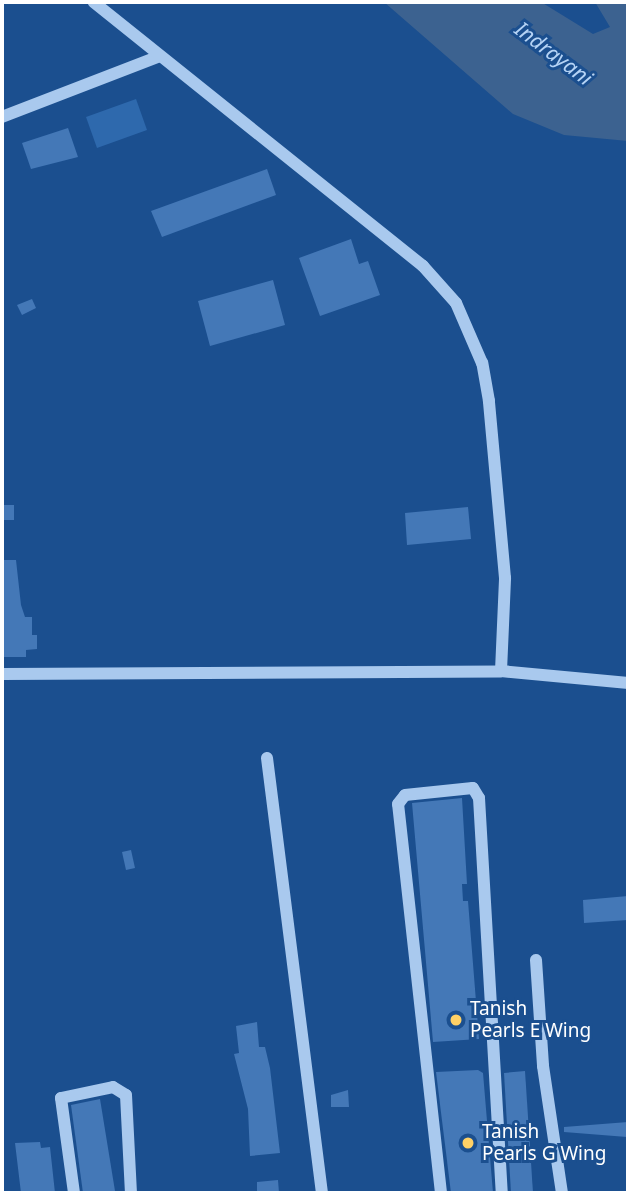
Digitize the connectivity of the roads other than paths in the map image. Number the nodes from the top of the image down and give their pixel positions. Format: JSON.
{"nodes":[{"id":1,"x":94,"y":2,"type":"edge"},
{"id":2,"x":160,"y":57,"type":"junction"},
{"id":3,"x":2,"y":117,"type":"edge"},
{"id":4,"x":501,"y":671,"type":"junction"},
{"id":5,"x":2,"y":674,"type":"edge"},
{"id":6,"x":628,"y":683,"type":"edge"},
{"id":7,"x":267,"y":758,"type":"dead end"},
{"id":8,"x":536,"y":960,"type":"dead end"},
{"id":9,"x":74,"y":1193,"type":"edge"},
{"id":10,"x":131,"y":1193,"type":"edge"},
{"id":11,"x":322,"y":1193,"type":"edge"},
{"id":12,"x":441,"y":1193,"type":"edge"},
{"id":13,"x":502,"y":1193,"type":"edge"},
{"id":14,"x":562,"y":1193,"type":"edge"}],
"edges":[{"from":1,"to":2,"type":"street"},
{"from":2,"to":3,"type":"street"},
{"from":2,"to":4,"type":"street"},
{"from":4,"to":5,"type":"street"},
{"from":4,"to":6,"type":"street"},
{"from":7,"to":11,"type":"street"},
{"from":8,"to":14,"type":"street"},
{"from":9,"to":10,"type":"street"},
{"from":12,"to":13,"type":"street"}]}
